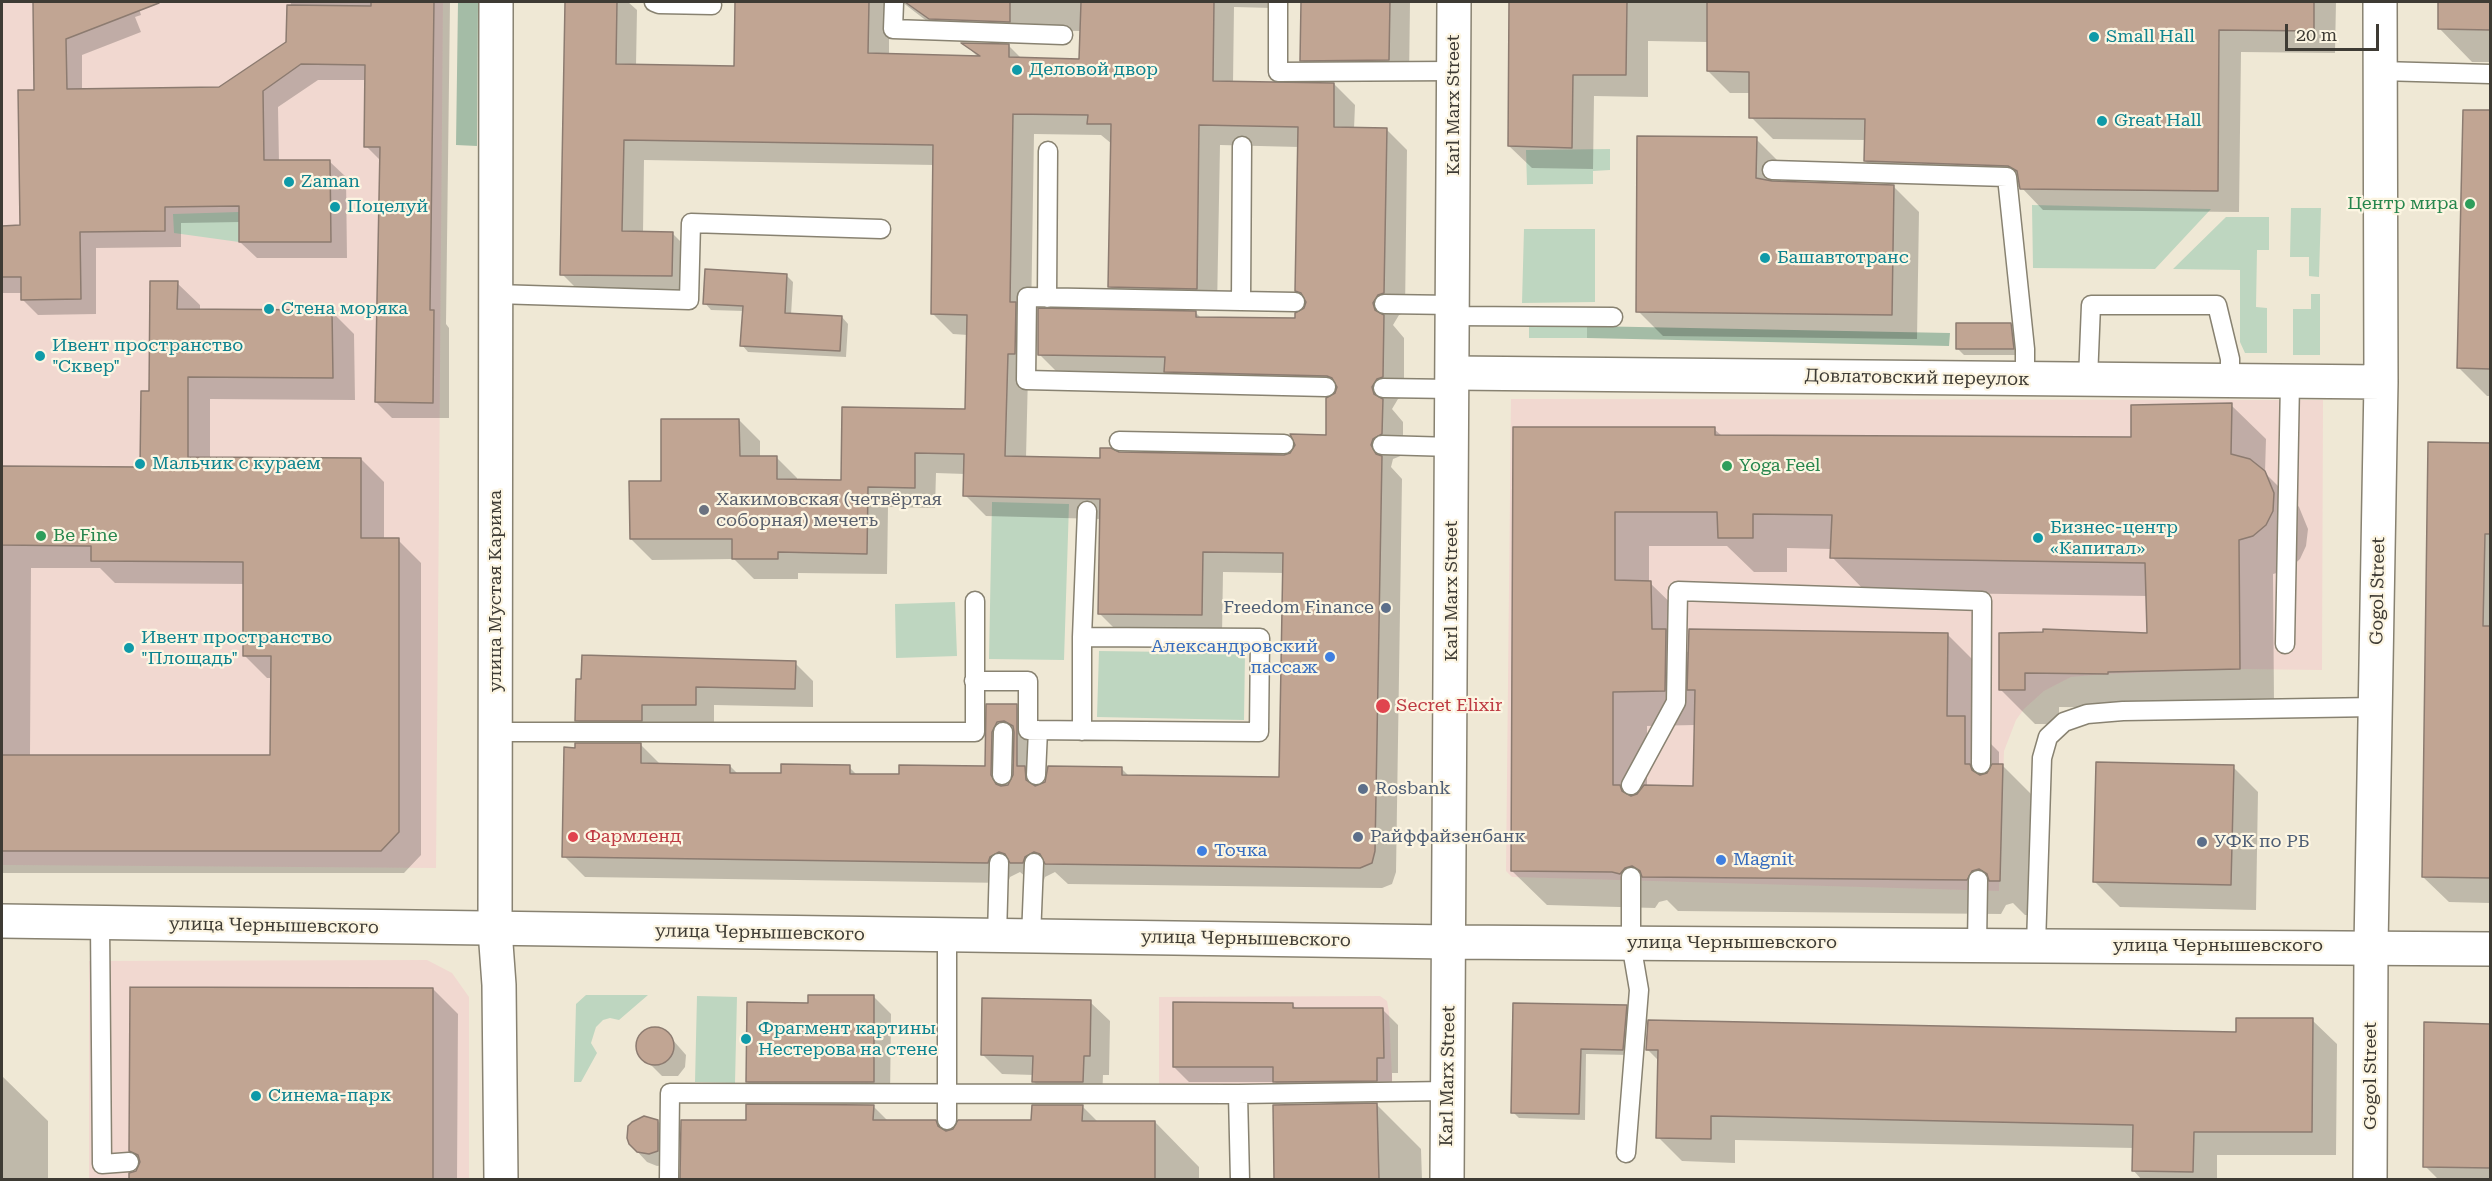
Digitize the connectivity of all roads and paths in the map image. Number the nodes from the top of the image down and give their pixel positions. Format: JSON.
{"nodes":[{"id":1,"x":496,"y":2,"type":"edge"},
{"id":2,"x":654,"y":2,"type":"edge"},
{"id":3,"x":894,"y":2,"type":"edge"},
{"id":4,"x":1278,"y":2,"type":"edge"},
{"id":5,"x":1454,"y":2,"type":"edge"},
{"id":6,"x":2380,"y":2,"type":"edge"},
{"id":7,"x":712,"y":5,"type":"dead end"},
{"id":8,"x":1063,"y":34,"type":"dead end"},
{"id":9,"x":1454,"y":71,"type":"junction"},
{"id":10,"x":2380,"y":71,"type":"junction"},
{"id":11,"x":2490,"y":74,"type":"edge"},
{"id":12,"x":1242,"y":146,"type":"dead end"},
{"id":13,"x":1048,"y":151,"type":"dead end"},
{"id":14,"x":1772,"y":170,"type":"dead end"},
{"id":15,"x":881,"y":229,"type":"dead end"},
{"id":16,"x":496,"y":294,"type":"junction"},
{"id":17,"x":1047,"y":297,"type":"junction"},
{"id":18,"x":1241,"y":301,"type":"junction"},
{"id":19,"x":1295,"y":302,"type":"dead end"},
{"id":20,"x":1384,"y":304,"type":"dead end"},
{"id":21,"x":1453,"y":311,"type":"junction"},
{"id":22,"x":1613,"y":317,"type":"dead end"},
{"id":23,"x":2025,"y":379,"type":"junction"},
{"id":24,"x":2088,"y":380,"type":"junction"},
{"id":25,"x":1453,"y":381,"type":"junction"},
{"id":26,"x":2230,"y":381,"type":"junction"},
{"id":27,"x":2290,"y":381,"type":"junction"},
{"id":28,"x":2381,"y":382,"type":"junction"},
{"id":29,"x":1326,"y":387,"type":"dead end"},
{"id":30,"x":1383,"y":388,"type":"dead end"},
{"id":31,"x":1119,"y":441,"type":"dead end"},
{"id":32,"x":1284,"y":444,"type":"dead end"},
{"id":33,"x":1382,"y":445,"type":"dead end"},
{"id":34,"x":1452,"y":447,"type":"junction"},
{"id":35,"x":1087,"y":511,"type":"dead end"},
{"id":36,"x":975,"y":601,"type":"dead end"},
{"id":37,"x":1082,"y":637,"type":"junction"},
{"id":38,"x":2285,"y":645,"type":"dead end"},
{"id":39,"x":974,"y":681,"type":"junction"},
{"id":40,"x":2376,"y":707,"type":"junction"},
{"id":41,"x":1038,"y":730,"type":"junction"},
{"id":42,"x":1082,"y":731,"type":"junction"},
{"id":43,"x":495,"y":732,"type":"junction"},
{"id":44,"x":1003,"y":732,"type":"dead end"},
{"id":45,"x":1981,"y":764,"type":"dead end"},
{"id":46,"x":1002,"y":775,"type":"dead end"},
{"id":47,"x":1036,"y":775,"type":"dead end"},
{"id":48,"x":1631,"y":785,"type":"dead end"},
{"id":49,"x":999,"y":863,"type":"dead end"},
{"id":50,"x":1034,"y":863,"type":"dead end"},
{"id":51,"x":1631,"y":877,"type":"dead end"},
{"id":52,"x":1978,"y":880,"type":"dead end"},
{"id":53,"x":2,"y":921,"type":"edge"},
{"id":54,"x":100,"y":923,"type":"junction"},
{"id":55,"x":495,"y":930,"type":"junction"},
{"id":56,"x":947,"y":935,"type":"junction"},
{"id":57,"x":997,"y":936,"type":"junction"},
{"id":58,"x":1031,"y":937,"type":"junction"},
{"id":59,"x":1450,"y":942,"type":"junction"},
{"id":60,"x":1631,"y":942,"type":"junction"},
{"id":61,"x":1977,"y":945,"type":"junction"},
{"id":62,"x":2036,"y":945,"type":"junction"},
{"id":63,"x":2371,"y":947,"type":"junction"},
{"id":64,"x":2490,"y":949,"type":"edge"},
{"id":65,"x":1448,"y":1091,"type":"junction"},
{"id":66,"x":948,"y":1093,"type":"junction"},
{"id":67,"x":1238,"y":1094,"type":"junction"},
{"id":68,"x":947,"y":1120,"type":"dead end"},
{"id":69,"x":1626,"y":1153,"type":"dead end"},
{"id":70,"x":129,"y":1162,"type":"dead end"},
{"id":71,"x":501,"y":1179,"type":"edge"},
{"id":72,"x":669,"y":1179,"type":"edge"},
{"id":73,"x":1240,"y":1179,"type":"edge"},
{"id":74,"x":1447,"y":1179,"type":"edge"},
{"id":75,"x":2370,"y":1179,"type":"edge"}],
"edges":[{"from":1,"to":16,"type":"street","name":"улица Мустая Карима"},
{"from":2,"to":7,"type":"lane"},
{"from":3,"to":8,"type":"lane"},
{"from":4,"to":9,"type":"lane"},
{"from":5,"to":9,"type":"street","name":"Karl Marx Street"},
{"from":6,"to":10,"type":"street","name":"Gogol Street"},
{"from":9,"to":21,"type":"street","name":"Karl Marx Street"},
{"from":10,"to":11,"type":"lane"},
{"from":10,"to":28,"type":"street","name":"Gogol Street"},
{"from":12,"to":18,"type":"lane"},
{"from":13,"to":17,"type":"lane"},
{"from":14,"to":23,"type":"lane"},
{"from":15,"to":16,"type":"lane"},
{"from":16,"to":43,"type":"street","name":"улица Мустая Карима"},
{"from":17,"to":18,"type":"lane"},
{"from":17,"to":29,"type":"lane"},
{"from":18,"to":19,"type":"lane"},
{"from":20,"to":21,"type":"lane"},
{"from":21,"to":22,"type":"lane"},
{"from":21,"to":25,"type":"street","name":"Karl Marx Street"},
{"from":23,"to":24,"type":"street","name":"Довлатовский переулок"},
{"from":23,"to":25,"type":"street","name":"Довлатовский переулок"},
{"from":24,"to":26,"type":"street","name":"Довлатовский переулок"},
{"from":24,"to":26,"type":"lane"},
{"from":25,"to":30,"type":"lane"},
{"from":25,"to":34,"type":"street","name":"Karl Marx Street"},
{"from":26,"to":27,"type":"street","name":"Довлатовский переулок"},
{"from":27,"to":28,"type":"street","name":"Довлатовский переулок"},
{"from":27,"to":38,"type":"lane"},
{"from":28,"to":40,"type":"street","name":"Gogol Street"},
{"from":31,"to":32,"type":"lane"},
{"from":33,"to":34,"type":"lane"},
{"from":34,"to":59,"type":"street","name":"Karl Marx Street"},
{"from":35,"to":37,"type":"lane"},
{"from":36,"to":39,"type":"lane"},
{"from":37,"to":42,"type":"lane"},
{"from":37,"to":42,"type":"lane"},
{"from":39,"to":41,"type":"lane"},
{"from":39,"to":43,"type":"lane"},
{"from":40,"to":62,"type":"lane"},
{"from":40,"to":63,"type":"street","name":"Gogol Street"},
{"from":41,"to":42,"type":"lane"},
{"from":41,"to":47,"type":"lane"},
{"from":43,"to":55,"type":"street","name":"улица Мустая Карима"},
{"from":44,"to":46,"type":"lane"},
{"from":45,"to":48,"type":"lane"},
{"from":49,"to":57,"type":"lane"},
{"from":50,"to":58,"type":"lane"},
{"from":51,"to":60,"type":"lane"},
{"from":52,"to":61,"type":"lane"},
{"from":53,"to":54,"type":"street","name":"улица Чернышевского"},
{"from":54,"to":55,"type":"street","name":"улица Чернышевского"},
{"from":54,"to":70,"type":"lane"},
{"from":55,"to":56,"type":"street","name":"улица Чернышевского"},
{"from":55,"to":71,"type":"street","name":"улица Мустая Карима"},
{"from":56,"to":57,"type":"street","name":"улица Чернышевского"},
{"from":56,"to":66,"type":"lane"},
{"from":57,"to":58,"type":"street","name":"улица Чернышевского"},
{"from":58,"to":59,"type":"street","name":"улица Чернышевского"},
{"from":59,"to":60,"type":"street","name":"улица Чернышевского"},
{"from":59,"to":65,"type":"street","name":"Karl Marx Street"},
{"from":60,"to":61,"type":"street","name":"улица Чернышевского"},
{"from":60,"to":69,"type":"lane"},
{"from":61,"to":62,"type":"street","name":"улица Чернышевского"},
{"from":62,"to":63,"type":"street","name":"улица Чернышевского"},
{"from":63,"to":64,"type":"street","name":"улица Чернышевского"},
{"from":63,"to":75,"type":"street","name":"Gogol Street"},
{"from":65,"to":67,"type":"lane"},
{"from":65,"to":74,"type":"street","name":"Karl Marx Street"},
{"from":66,"to":67,"type":"lane"},
{"from":66,"to":68,"type":"lane"},
{"from":66,"to":72,"type":"lane"},
{"from":67,"to":73,"type":"lane"}]}
